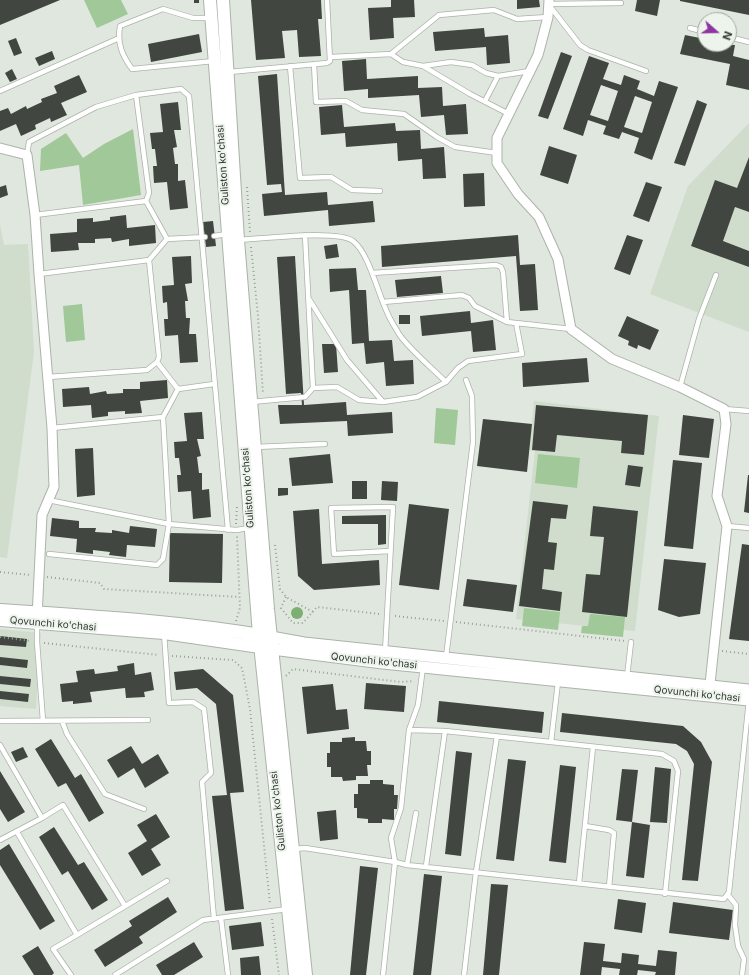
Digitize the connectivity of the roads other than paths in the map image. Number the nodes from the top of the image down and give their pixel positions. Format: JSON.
{"nodes":[{"id":1,"x":210,"y":0,"type":"edge"},
{"id":2,"x":223,"y":0,"type":"edge"},
{"id":3,"x":327,"y":0,"type":"edge"},
{"id":4,"x":549,"y":2,"type":"edge"},
{"id":5,"x":621,"y":3,"type":"dead end"},
{"id":6,"x":548,"y":17,"type":"junction"},
{"id":7,"x":212,"y":18,"type":"junction"},
{"id":8,"x":690,"y":28,"type":"dead end"},
{"id":9,"x":697,"y":30,"type":"edge"},
{"id":10,"x":117,"y":38,"type":"junction"},
{"id":11,"x":737,"y":39,"type":"edge"},
{"id":12,"x":749,"y":42,"type":"edge"},
{"id":13,"x":391,"y":54,"type":"junction"},
{"id":14,"x":331,"y":57,"type":"junction"},
{"id":15,"x":228,"y":59,"type":"junction"},
{"id":16,"x":215,"y":60,"type":"junction"},
{"id":17,"x":314,"y":64,"type":"junction"},
{"id":18,"x":290,"y":66,"type":"junction"},
{"id":19,"x":423,"y":66,"type":"junction"},
{"id":20,"x":530,"y":71,"type":"junction"},
{"id":21,"x":646,"y":71,"type":"dead end"},
{"id":22,"x":229,"y":72,"type":"junction"},
{"id":23,"x":498,"y":76,"type":"junction"},
{"id":24,"x":0,"y":91,"type":"edge"},
{"id":25,"x":136,"y":95,"type":"junction"},
{"id":26,"x":485,"y":101,"type":"junction"},
{"id":27,"x":509,"y":114,"type":"junction"},
{"id":28,"x":0,"y":148,"type":"edge"},
{"id":29,"x":497,"y":153,"type":"junction"},
{"id":30,"x":27,"y":155,"type":"junction"},
{"id":31,"x":380,"y":191,"type":"dead end"},
{"id":32,"x":146,"y":201,"type":"junction"},
{"id":33,"x":34,"y":214,"type":"junction"},
{"id":34,"x":305,"y":235,"type":"junction"},
{"id":35,"x":214,"y":236,"type":"dead end"},
{"id":36,"x":203,"y":237,"type":"junction"},
{"id":37,"x":239,"y":237,"type":"junction"},
{"id":38,"x":167,"y":239,"type":"junction"},
{"id":39,"x":149,"y":260,"type":"junction"},
{"id":40,"x":372,"y":272,"type":"junction"},
{"id":41,"x":39,"y":274,"type":"junction"},
{"id":42,"x":716,"y":275,"type":"dead end"},
{"id":43,"x":309,"y":299,"type":"junction"},
{"id":44,"x":383,"y":302,"type":"junction"},
{"id":45,"x":507,"y":322,"type":"junction"},
{"id":46,"x":516,"y":323,"type":"junction"},
{"id":47,"x":571,"y":329,"type":"junction"},
{"id":48,"x":157,"y":362,"type":"junction"},
{"id":49,"x":48,"y":377,"type":"junction"},
{"id":50,"x":466,"y":380,"type":"dead end"},
{"id":51,"x":446,"y":382,"type":"junction"},
{"id":52,"x":214,"y":384,"type":"junction"},
{"id":53,"x":680,"y":386,"type":"junction"},
{"id":54,"x":313,"y":388,"type":"junction"},
{"id":55,"x":178,"y":389,"type":"junction"},
{"id":56,"x":257,"y":402,"type":"junction"},
{"id":57,"x":383,"y":402,"type":"junction"},
{"id":58,"x":724,"y":409,"type":"junction"},
{"id":59,"x":749,"y":411,"type":"edge"},
{"id":60,"x":163,"y":417,"type":"junction"},
{"id":61,"x":52,"y":428,"type":"junction"},
{"id":62,"x":325,"y":444,"type":"dead end"},
{"id":63,"x":255,"y":447,"type":"junction"},
{"id":64,"x":48,"y":500,"type":"junction"},
{"id":65,"x":169,"y":524,"type":"junction"},
{"id":66,"x":727,"y":526,"type":"junction"},
{"id":67,"x":256,"y":528,"type":"junction"},
{"id":68,"x":749,"y":528,"type":"edge"},
{"id":69,"x":228,"y":530,"type":"junction"},
{"id":70,"x":390,"y":551,"type":"junction"},
{"id":71,"x":49,"y":554,"type":"dead end"},
{"id":72,"x":0,"y":610,"type":"edge"},
{"id":73,"x":37,"y":618,"type":"junction"},
{"id":74,"x":0,"y":620,"type":"edge"},
{"id":75,"x":165,"y":628,"type":"junction"},
{"id":76,"x":266,"y":642,"type":"junction"},
{"id":77,"x":631,"y":642,"type":"dead end"},
{"id":78,"x":385,"y":652,"type":"junction"},
{"id":79,"x":446,"y":658,"type":"junction"},
{"id":80,"x":424,"y":661,"type":"junction"},
{"id":81,"x":559,"y":675,"type":"junction"},
{"id":82,"x":627,"y":677,"type":"junction"},
{"id":83,"x":749,"y":690,"type":"edge"},
{"id":84,"x":709,"y":691,"type":"junction"},
{"id":85,"x":749,"y":699,"type":"edge"},
{"id":86,"x":148,"y":720,"type":"dead end"},
{"id":87,"x":0,"y":721,"type":"edge"},
{"id":88,"x":43,"y":721,"type":"junction"},
{"id":89,"x":62,"y":721,"type":"junction"},
{"id":90,"x":409,"y":730,"type":"junction"},
{"id":91,"x":445,"y":731,"type":"junction"},
{"id":92,"x":497,"y":736,"type":"junction"},
{"id":93,"x":551,"y":742,"type":"junction"},
{"id":94,"x":0,"y":745,"type":"edge"},
{"id":95,"x":594,"y":748,"type":"junction"},
{"id":96,"x":144,"y":809,"type":"dead end"},
{"id":97,"x":416,"y":813,"type":"dead end"},
{"id":98,"x":42,"y":818,"type":"junction"},
{"id":99,"x":585,"y":826,"type":"junction"},
{"id":100,"x":17,"y":832,"type":"junction"},
{"id":101,"x":0,"y":840,"type":"edge"},
{"id":102,"x":293,"y":849,"type":"junction"},
{"id":103,"x":395,"y":862,"type":"junction"},
{"id":104,"x":407,"y":865,"type":"junction"},
{"id":105,"x":426,"y":866,"type":"junction"},
{"id":106,"x":476,"y":872,"type":"junction"},
{"id":107,"x":167,"y":881,"type":"dead end"},
{"id":108,"x":579,"y":883,"type":"junction"},
{"id":109,"x":609,"y":887,"type":"junction"},
{"id":110,"x":665,"y":894,"type":"junction"},
{"id":111,"x":728,"y":895,"type":"junction"},
{"id":112,"x":124,"y":906,"type":"junction"},
{"id":113,"x":288,"y":909,"type":"junction"},
{"id":114,"x":221,"y":918,"type":"junction"},
{"id":115,"x":214,"y":919,"type":"junction"},
{"id":116,"x":77,"y":935,"type":"junction"},
{"id":117,"x":71,"y":975,"type":"edge"},
{"id":118,"x":116,"y":975,"type":"edge"},
{"id":119,"x":228,"y":975,"type":"edge"},
{"id":120,"x":295,"y":975,"type":"edge"},
{"id":121,"x":306,"y":975,"type":"edge"},
{"id":122,"x":382,"y":975,"type":"edge"},
{"id":123,"x":464,"y":975,"type":"edge"},
{"id":124,"x":742,"y":975,"type":"edge"}],
"edges":[{"from":1,"to":7,"type":"main road","name":"Guliston ko'chasi"},
{"from":2,"to":15,"type":"main road","name":"Guliston ko'chasi"},
{"from":3,"to":14,"type":"lane"},
{"from":4,"to":5,"type":"lane"},
{"from":4,"to":6,"type":"street"},
{"from":4,"to":21,"type":"lane"},
{"from":6,"to":13,"type":"lane"},
{"from":6,"to":20,"type":"street"},
{"from":7,"to":10,"type":"lane"},
{"from":7,"to":16,"type":"main road","name":"Guliston ko'chasi"},
{"from":8,"to":9,"type":"lane"},
{"from":10,"to":16,"type":"lane"},
{"from":10,"to":24,"type":"lane"},
{"from":11,"to":12,"type":"lane"},
{"from":13,"to":14,"type":"lane"},
{"from":13,"to":19,"type":"lane"},
{"from":14,"to":17,"type":"lane"},
{"from":15,"to":16,"type":"lane"},
{"from":15,"to":22,"type":"main road","name":"Guliston ko'chasi"},
{"from":16,"to":37,"type":"main road","name":"Guliston ko'chasi"},
{"from":17,"to":18,"type":"lane"},
{"from":17,"to":29,"type":"lane"},
{"from":18,"to":22,"type":"lane"},
{"from":18,"to":31,"type":"lane"},
{"from":19,"to":23,"type":"lane"},
{"from":19,"to":26,"type":"lane"},
{"from":20,"to":23,"type":"lane"},
{"from":20,"to":27,"type":"street"},
{"from":22,"to":37,"type":"main road","name":"Guliston ko'chasi"},
{"from":23,"to":26,"type":"lane"},
{"from":25,"to":30,"type":"lane"},
{"from":25,"to":32,"type":"lane"},
{"from":25,"to":36,"type":"lane"},
{"from":26,"to":27,"type":"lane"},
{"from":27,"to":29,"type":"street"},
{"from":28,"to":30,"type":"street"},
{"from":29,"to":47,"type":"street"},
{"from":30,"to":33,"type":"street"},
{"from":32,"to":33,"type":"lane"},
{"from":32,"to":38,"type":"lane"},
{"from":33,"to":41,"type":"street"},
{"from":34,"to":37,"type":"lane"},
{"from":34,"to":40,"type":"lane"},
{"from":34,"to":43,"type":"lane"},
{"from":35,"to":37,"type":"lane"},
{"from":36,"to":38,"type":"lane"},
{"from":36,"to":52,"type":"lane"},
{"from":37,"to":56,"type":"main road","name":"Guliston ko'chasi"},
{"from":37,"to":67,"type":"main road","name":"Guliston ko'chasi"},
{"from":38,"to":39,"type":"lane"},
{"from":39,"to":41,"type":"lane"},
{"from":39,"to":48,"type":"lane"},
{"from":40,"to":44,"type":"lane"},
{"from":40,"to":45,"type":"lane"},
{"from":41,"to":49,"type":"street"},
{"from":42,"to":53,"type":"lane"},
{"from":43,"to":54,"type":"lane"},
{"from":43,"to":57,"type":"lane"},
{"from":44,"to":45,"type":"lane"},
{"from":44,"to":51,"type":"lane"},
{"from":45,"to":46,"type":"lane"},
{"from":46,"to":47,"type":"lane"},
{"from":46,"to":51,"type":"lane"},
{"from":47,"to":53,"type":"street"},
{"from":48,"to":49,"type":"lane"},
{"from":48,"to":55,"type":"lane"},
{"from":49,"to":61,"type":"street"},
{"from":50,"to":79,"type":"lane"},
{"from":51,"to":57,"type":"lane"},
{"from":52,"to":55,"type":"lane"},
{"from":52,"to":69,"type":"lane"},
{"from":53,"to":58,"type":"street"},
{"from":54,"to":56,"type":"lane"},
{"from":54,"to":57,"type":"lane"},
{"from":55,"to":60,"type":"lane"},
{"from":56,"to":63,"type":"main road","name":"Guliston ko'chasi"},
{"from":58,"to":59,"type":"lane"},
{"from":58,"to":66,"type":"street"},
{"from":60,"to":61,"type":"lane"},
{"from":60,"to":65,"type":"lane"},
{"from":61,"to":64,"type":"street"},
{"from":62,"to":63,"type":"lane"},
{"from":63,"to":67,"type":"main road","name":"Guliston ko'chasi"},
{"from":64,"to":65,"type":"lane"},
{"from":64,"to":73,"type":"street"},
{"from":65,"to":69,"type":"lane"},
{"from":65,"to":71,"type":"lane"},
{"from":66,"to":68,"type":"lane"},
{"from":66,"to":84,"type":"street"},
{"from":67,"to":69,"type":"lane"},
{"from":67,"to":76,"type":"main road","name":"Guliston ko'chasi"},
{"from":70,"to":70,"type":"lane"},
{"from":70,"to":78,"type":"lane"},
{"from":72,"to":73,"type":"main road","name":"Qovunchi ko'chasi"},
{"from":73,"to":74,"type":"main road","name":"Qovunchi ko'chasi"},
{"from":73,"to":75,"type":"main road","name":"Qovunchi ko'chasi"},
{"from":73,"to":88,"type":"lane"},
{"from":75,"to":76,"type":"main road","name":"Qovunchi ko'chasi"},
{"from":75,"to":115,"type":"lane"},
{"from":76,"to":78,"type":"street","name":"Qovunchi ko'chasi"},
{"from":76,"to":80,"type":"street","name":"Qovunchi ko'chasi"},
{"from":76,"to":102,"type":"main road","name":"Guliston ko'chasi"},
{"from":76,"to":113,"type":"main road","name":"Guliston ko'chasi"},
{"from":77,"to":82,"type":"lane"},
{"from":78,"to":80,"type":"street","name":"Qovunchi ko'chasi"},
{"from":79,"to":80,"type":"street","name":"Qovunchi ko'chasi"},
{"from":79,"to":81,"type":"street","name":"Qovunchi ko'chasi"},
{"from":80,"to":81,"type":"street","name":"Qovunchi ko'chasi"},
{"from":80,"to":90,"type":"lane"},
{"from":81,"to":82,"type":"street","name":"Qovunchi ko'chasi"},
{"from":81,"to":84,"type":"street","name":"Qovunchi ko'chasi"},
{"from":81,"to":93,"type":"lane"},
{"from":82,"to":84,"type":"street","name":"Qovunchi ko'chasi"},
{"from":83,"to":84,"type":"street","name":"Qovunchi ko'chasi"},
{"from":84,"to":85,"type":"street","name":"Qovunchi ko'chasi"},
{"from":85,"to":111,"type":"lane"},
{"from":86,"to":89,"type":"lane"},
{"from":87,"to":88,"type":"lane"},
{"from":88,"to":89,"type":"lane"},
{"from":89,"to":96,"type":"lane"},
{"from":90,"to":91,"type":"lane"},
{"from":90,"to":103,"type":"lane"},
{"from":91,"to":92,"type":"lane"},
{"from":91,"to":105,"type":"lane"},
{"from":92,"to":93,"type":"lane"},
{"from":92,"to":106,"type":"lane"},
{"from":93,"to":95,"type":"lane"},
{"from":94,"to":98,"type":"lane"},
{"from":95,"to":99,"type":"lane"},
{"from":95,"to":110,"type":"lane"},
{"from":97,"to":104,"type":"lane"},
{"from":98,"to":100,"type":"lane"},
{"from":98,"to":112,"type":"lane"},
{"from":99,"to":108,"type":"lane"},
{"from":99,"to":109,"type":"lane"},
{"from":100,"to":101,"type":"lane"},
{"from":100,"to":116,"type":"lane"},
{"from":102,"to":103,"type":"lane"},
{"from":102,"to":121,"type":"main road","name":"Guliston ko'chasi"},
{"from":103,"to":104,"type":"lane"},
{"from":103,"to":122,"type":"lane"},
{"from":104,"to":105,"type":"lane"},
{"from":105,"to":106,"type":"lane"},
{"from":106,"to":108,"type":"lane"},
{"from":106,"to":123,"type":"lane"},
{"from":107,"to":112,"type":"lane"},
{"from":108,"to":109,"type":"lane"},
{"from":109,"to":110,"type":"lane"},
{"from":110,"to":111,"type":"lane"},
{"from":111,"to":124,"type":"lane"},
{"from":112,"to":116,"type":"lane"},
{"from":113,"to":114,"type":"lane"},
{"from":113,"to":120,"type":"main road","name":"Guliston ko'chasi"},
{"from":114,"to":115,"type":"lane"},
{"from":114,"to":119,"type":"lane"},
{"from":115,"to":118,"type":"lane"},
{"from":116,"to":117,"type":"lane"}]}
